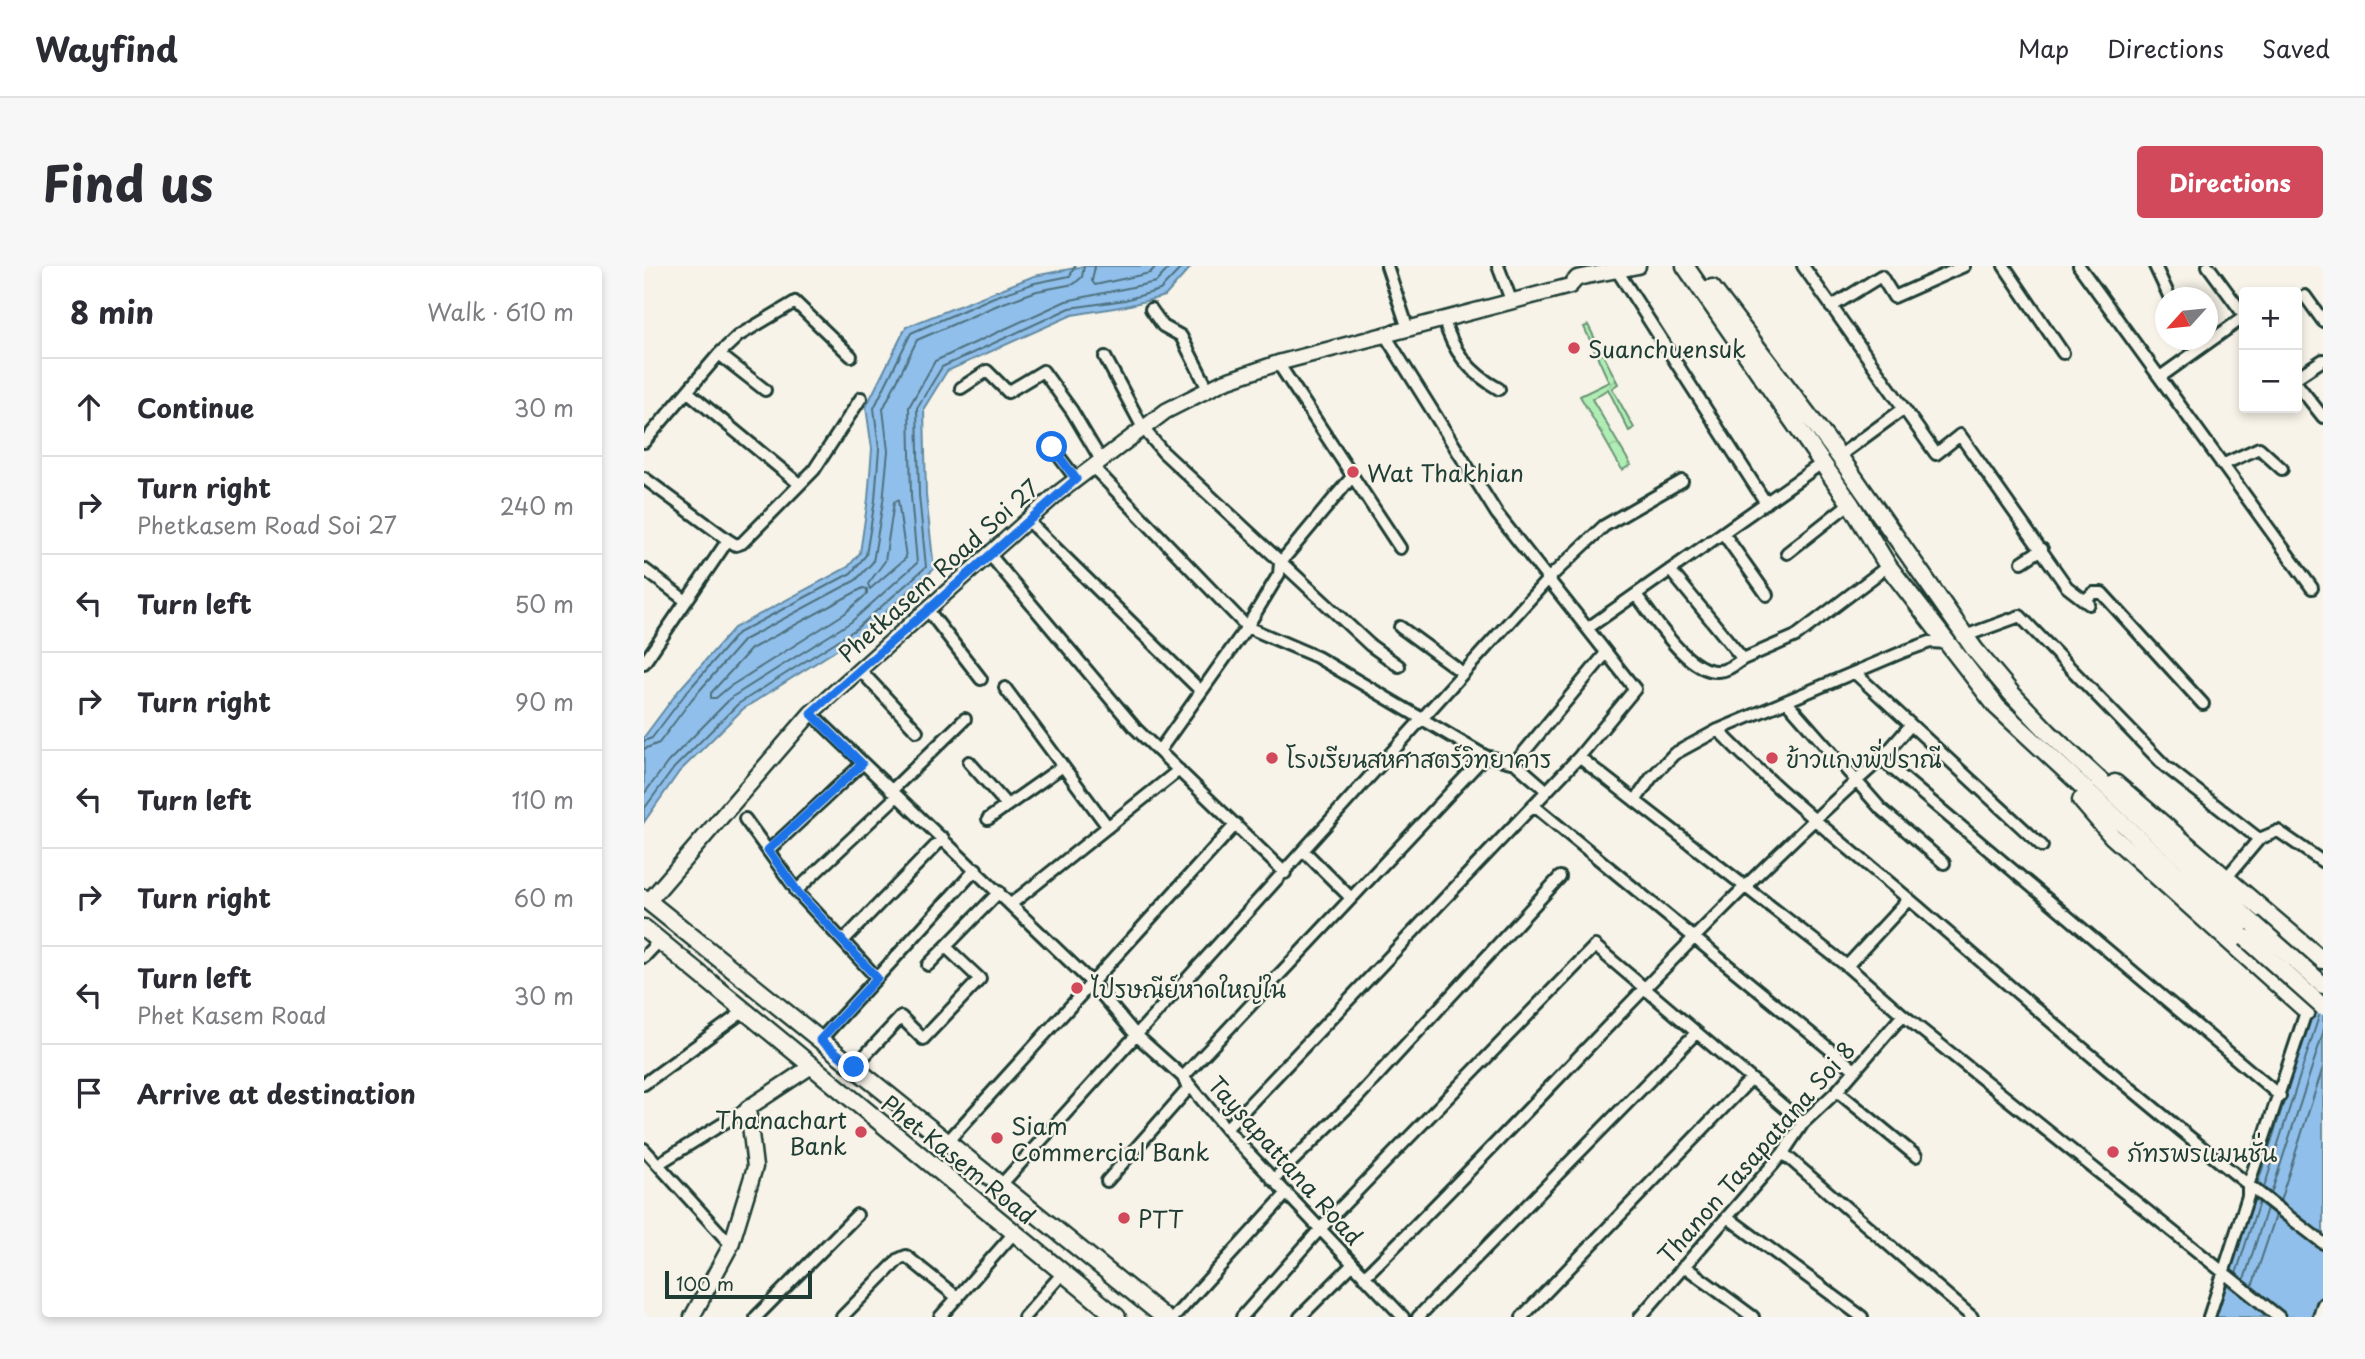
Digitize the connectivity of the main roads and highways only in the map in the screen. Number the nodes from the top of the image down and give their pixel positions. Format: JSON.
{"nodes":[{"id":1,"x":1685,"y":266,"type":"edge"},
{"id":2,"x":1696,"y":266,"type":"edge"},
{"id":3,"x":2049,"y":733,"type":"junction"},
{"id":4,"x":2034,"y":744,"type":"junction"},
{"id":5,"x":646,"y":900,"type":"edge"},
{"id":6,"x":644,"y":928,"type":"edge"},
{"id":7,"x":2249,"y":931,"type":"junction"},
{"id":8,"x":2323,"y":959,"type":"edge"},
{"id":9,"x":2323,"y":985,"type":"edge"},
{"id":10,"x":2315,"y":1009,"type":"edge"},
{"id":11,"x":928,"y":1126,"type":"junction"},
{"id":12,"x":909,"y":1148,"type":"junction"},
{"id":13,"x":962,"y":1154,"type":"junction"},
{"id":14,"x":943,"y":1175,"type":"junction"},
{"id":15,"x":1117,"y":1317,"type":"edge"},
{"id":16,"x":1164,"y":1317,"type":"edge"}],
"edges":[{"from":1,"to":4,"type":"main road"},
{"from":2,"to":3,"type":"main road"},
{"from":3,"to":7,"type":"main road"},
{"from":3,"to":8,"type":"main road"},
{"from":4,"to":7,"type":"main road"},
{"from":4,"to":10,"type":"main road"},
{"from":5,"to":11,"type":"main road","name":"Phet Kasem Road"},
{"from":6,"to":12,"type":"main road","name":"Phet Kasem Road"},
{"from":7,"to":9,"type":"main road","bridge":true},
{"from":7,"to":10,"type":"main road","bridge":true},
{"from":11,"to":12,"type":"main road"},
{"from":11,"to":13,"type":"main road","name":"Phet Kasem Road"},
{"from":12,"to":14,"type":"main road","name":"Phet Kasem Road"},
{"from":13,"to":14,"type":"main road"},
{"from":13,"to":16,"type":"main road","name":"Phet Kasem Road"},
{"from":14,"to":15,"type":"main road","name":"Phet Kasem Road"}]}
